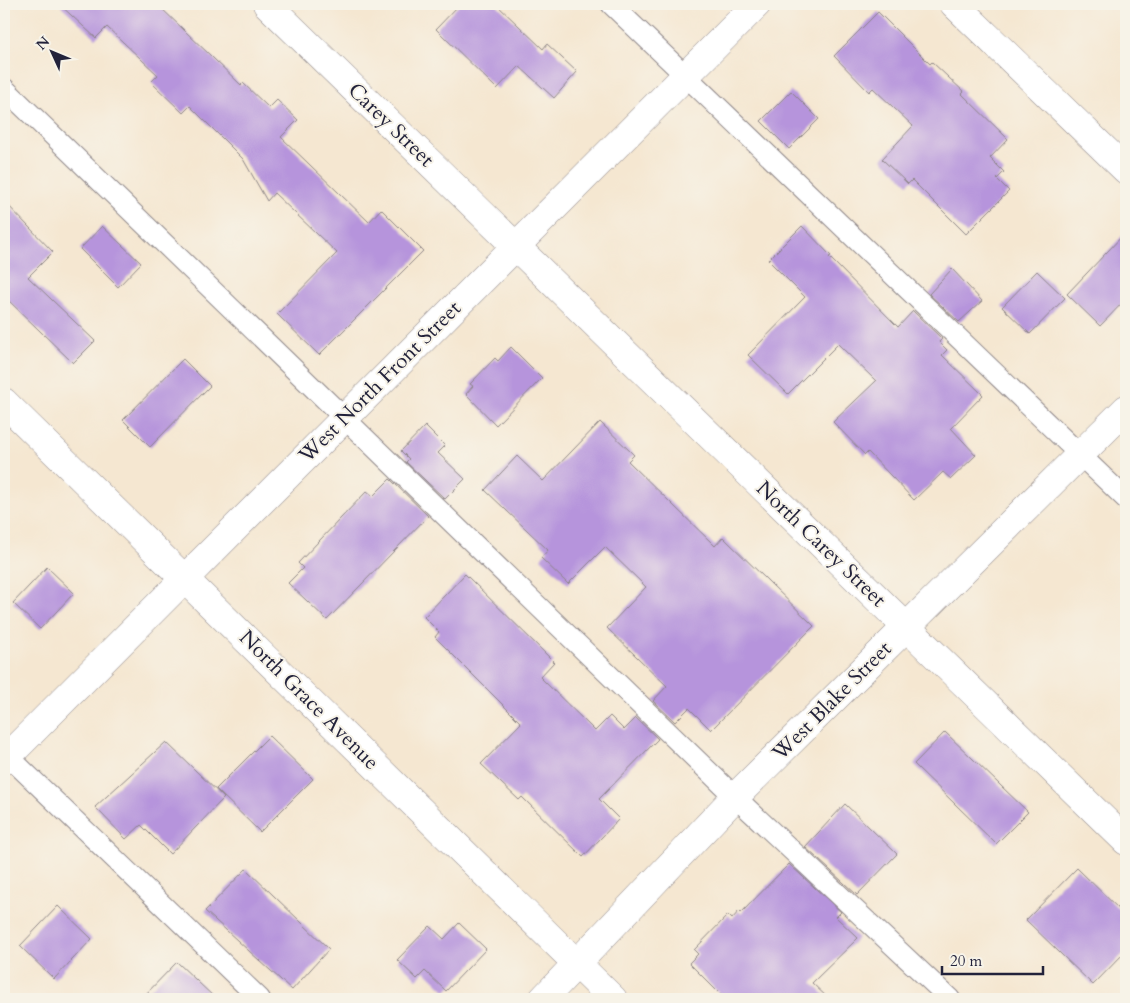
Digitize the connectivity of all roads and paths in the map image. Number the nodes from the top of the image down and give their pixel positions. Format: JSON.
{"nodes":[{"id":1,"x":267,"y":4,"type":"edge"},
{"id":2,"x":611,"y":4,"type":"edge"},
{"id":3,"x":757,"y":4,"type":"edge"},
{"id":4,"x":954,"y":4,"type":"edge"},
{"id":5,"x":685,"y":76,"type":"junction"},
{"id":6,"x":4,"y":88,"type":"edge"},
{"id":7,"x":1126,"y":170,"type":"edge"},
{"id":8,"x":516,"y":246,"type":"junction"},
{"id":9,"x":4,"y":402,"type":"edge"},
{"id":10,"x":1126,"y":409,"type":"edge"},
{"id":11,"x":344,"y":418,"type":"junction"},
{"id":12,"x":1080,"y":455,"type":"junction"},
{"id":13,"x":1126,"y":499,"type":"edge"},
{"id":14,"x":184,"y":578,"type":"junction"},
{"id":15,"x":906,"y":627,"type":"junction"},
{"id":16,"x":5,"y":756,"type":"edge"},
{"id":17,"x":735,"y":797,"type":"junction"},
{"id":18,"x":1126,"y":842,"type":"edge"},
{"id":19,"x":577,"y":965,"type":"junction"},
{"id":20,"x":260,"y":999,"type":"edge"},
{"id":21,"x":542,"y":999,"type":"edge"},
{"id":22,"x":613,"y":999,"type":"edge"},
{"id":23,"x":950,"y":999,"type":"edge"}],
"edges":[{"from":1,"to":8,"type":"street","name":"Carey Street"},
{"from":2,"to":5,"type":"lane"},
{"from":3,"to":5,"type":"street","name":"West North Front Street"},
{"from":4,"to":7,"type":"street"},
{"from":5,"to":8,"type":"street","name":"West North Front Street"},
{"from":5,"to":12,"type":"lane"},
{"from":6,"to":11,"type":"lane"},
{"from":8,"to":11,"type":"street","name":"West North Front Street"},
{"from":8,"to":15,"type":"street","name":"North Carey Street"},
{"from":9,"to":14,"type":"street","name":"North Grace Avenue"},
{"from":10,"to":12,"type":"street","name":"West Blake Street"},
{"from":11,"to":14,"type":"street","name":"West North Front Street"},
{"from":11,"to":17,"type":"lane"},
{"from":12,"to":13,"type":"lane"},
{"from":12,"to":15,"type":"street","name":"West Blake Street"},
{"from":14,"to":16,"type":"street","name":"West North Front Street"},
{"from":14,"to":19,"type":"street","name":"North Grace Avenue"},
{"from":15,"to":17,"type":"street","name":"West Blake Street"},
{"from":15,"to":18,"type":"street","name":"North Carey Street"},
{"from":16,"to":20,"type":"lane"},
{"from":17,"to":19,"type":"street","name":"West Blake Street"},
{"from":17,"to":23,"type":"lane"},
{"from":19,"to":21,"type":"street","name":"West Blake Street"},
{"from":19,"to":22,"type":"street","name":"North Grace Avenue"}]}
